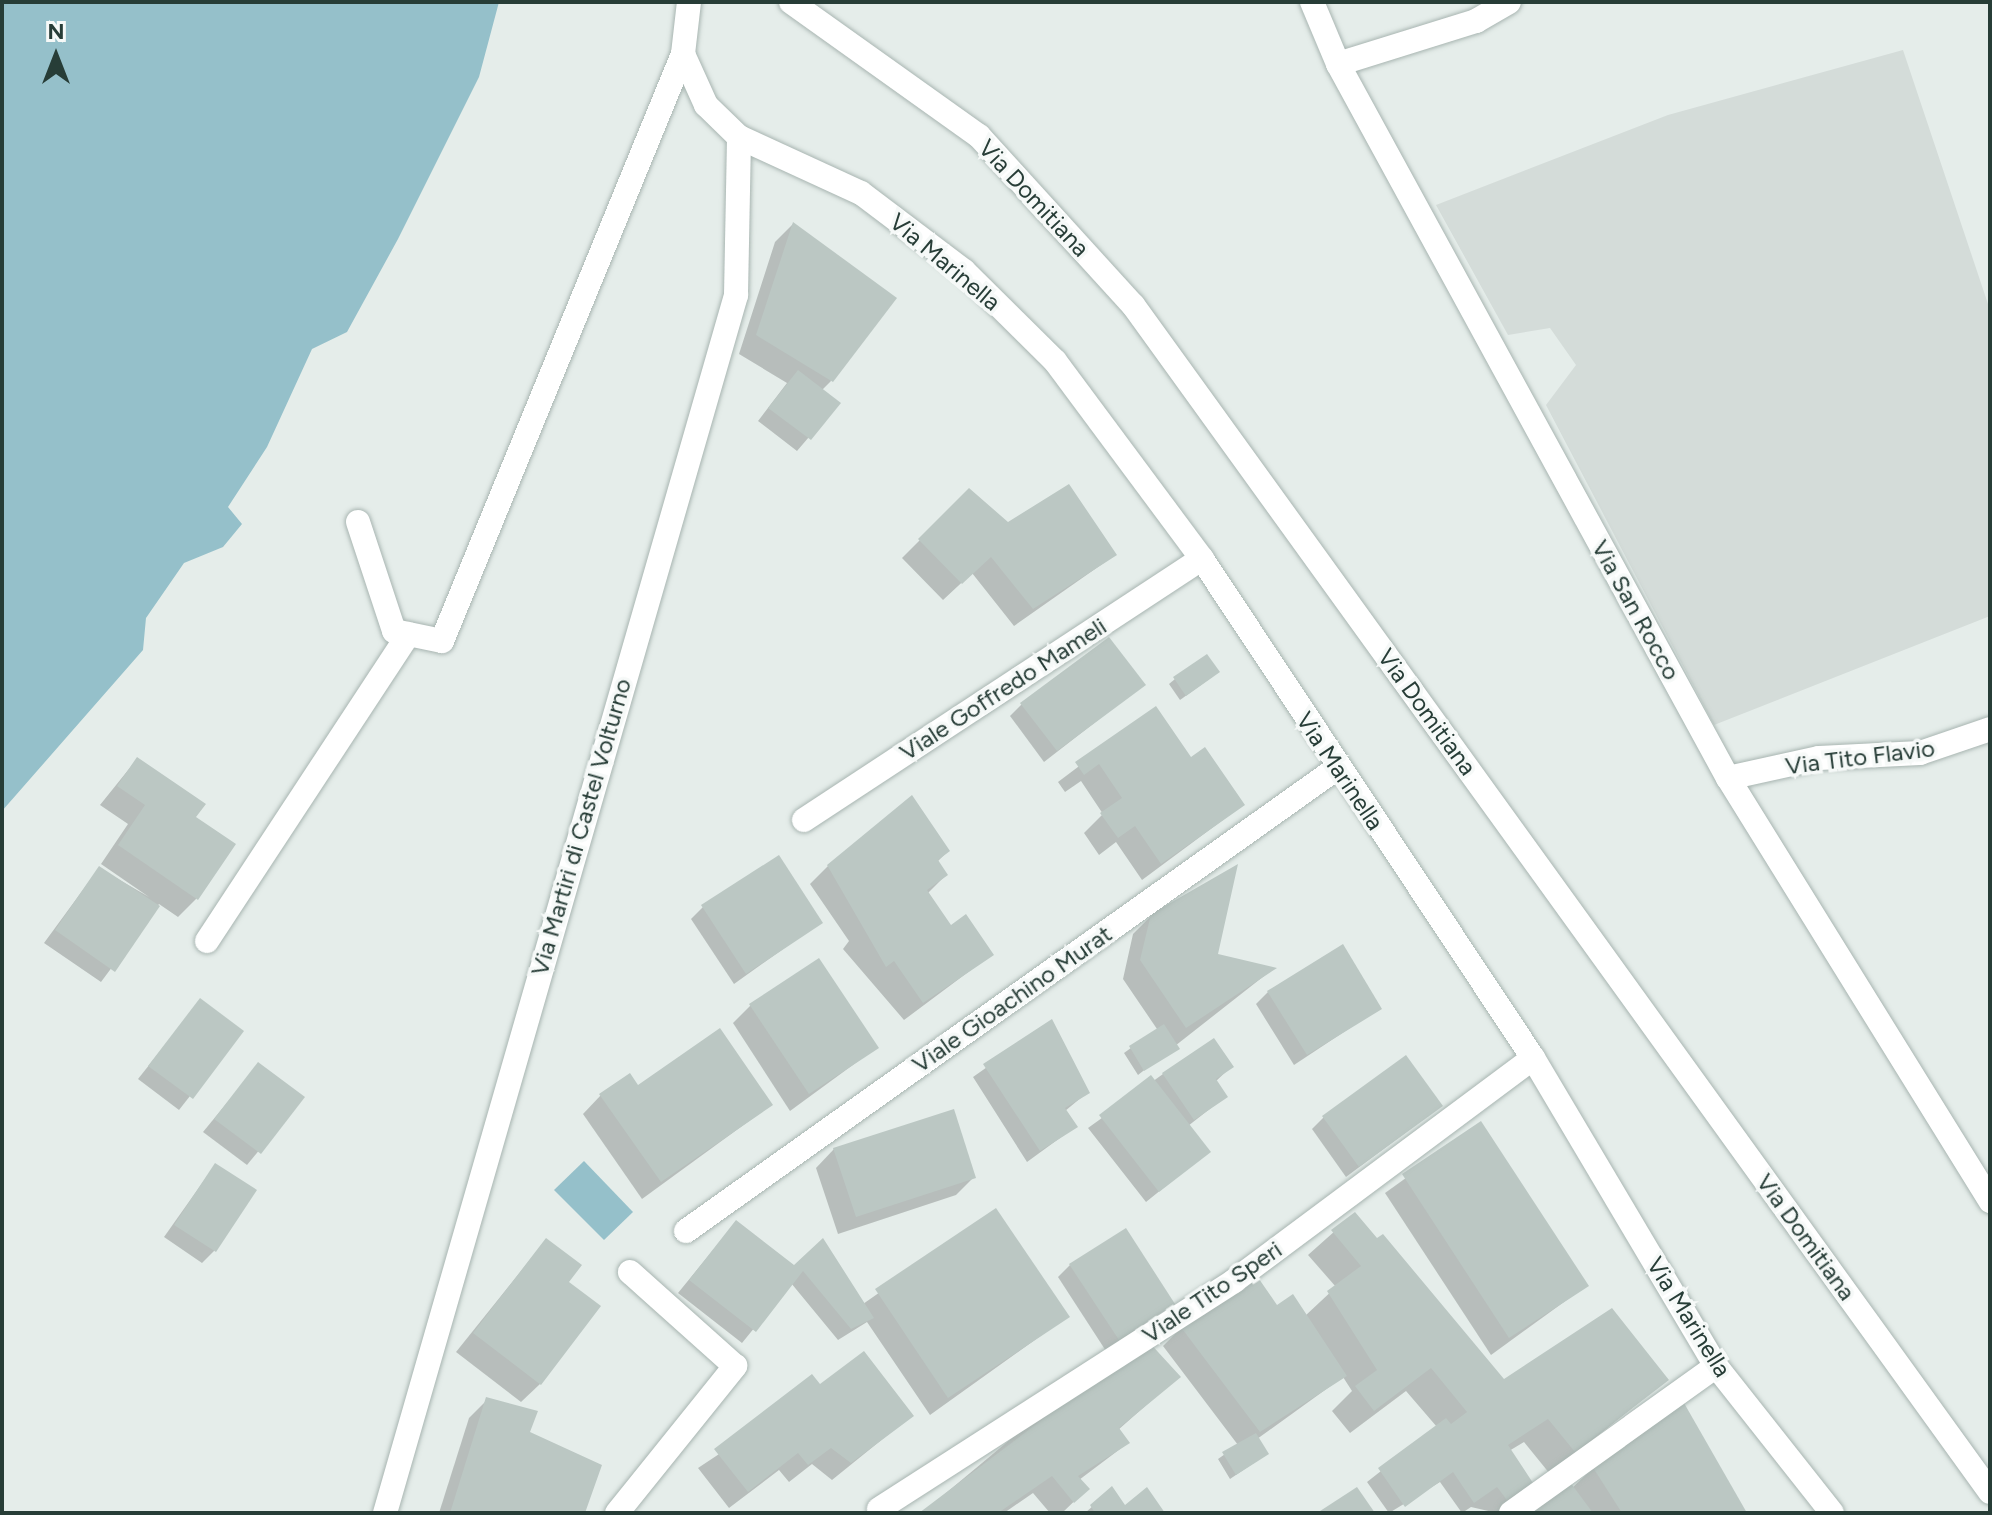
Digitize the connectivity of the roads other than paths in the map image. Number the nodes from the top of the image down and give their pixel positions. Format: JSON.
{"nodes":[{"id":1,"x":689,"y":2,"type":"edge"},
{"id":2,"x":791,"y":2,"type":"edge"},
{"id":3,"x":1312,"y":2,"type":"edge"},
{"id":4,"x":1509,"y":2,"type":"edge"},
{"id":5,"x":683,"y":54,"type":"junction"},
{"id":6,"x":1338,"y":64,"type":"junction"},
{"id":7,"x":739,"y":137,"type":"junction"},
{"id":8,"x":358,"y":522,"type":"dead end"},
{"id":9,"x":1202,"y":559,"type":"junction"},
{"id":10,"x":409,"y":634,"type":"junction"},
{"id":11,"x":1990,"y":729,"type":"edge"},
{"id":12,"x":1337,"y":768,"type":"junction"},
{"id":13,"x":1728,"y":778,"type":"junction"},
{"id":14,"x":804,"y":820,"type":"dead end"},
{"id":15,"x":207,"y":941,"type":"dead end"},
{"id":16,"x":1533,"y":1058,"type":"junction"},
{"id":17,"x":1990,"y":1201,"type":"edge"},
{"id":18,"x":686,"y":1231,"type":"dead end"},
{"id":19,"x":630,"y":1272,"type":"dead end"},
{"id":20,"x":1716,"y":1366,"type":"junction"},
{"id":21,"x":1990,"y":1492,"type":"edge"},
{"id":22,"x":879,"y":1509,"type":"dead end"},
{"id":23,"x":1824,"y":1510,"type":"edge"},
{"id":24,"x":385,"y":1513,"type":"edge"},
{"id":25,"x":617,"y":1513,"type":"edge"},
{"id":26,"x":1511,"y":1513,"type":"edge"}],
"edges":[{"from":1,"to":5,"type":"street"},
{"from":2,"to":21,"type":"street","name":"Via Domitiana"},
{"from":3,"to":6,"type":"street","name":"Via San Rocco"},
{"from":4,"to":6,"type":"street"},
{"from":5,"to":7,"type":"street","name":"Via Marinella"},
{"from":5,"to":10,"type":"street"},
{"from":6,"to":13,"type":"street","name":"Via San Rocco"},
{"from":7,"to":9,"type":"street","name":"Via Marinella"},
{"from":7,"to":24,"type":"street","name":"Via Martiri di Castel Volturno"},
{"from":8,"to":10,"type":"street"},
{"from":9,"to":12,"type":"street","name":"Via Marinella"},
{"from":9,"to":14,"type":"street","name":"Viale Goffredo Mameli"},
{"from":10,"to":15,"type":"street"},
{"from":11,"to":13,"type":"street","name":"Via Tito Flavio"},
{"from":12,"to":16,"type":"street","name":"Via Marinella"},
{"from":12,"to":18,"type":"street","name":"Viale Gioachino Murat"},
{"from":13,"to":17,"type":"street","name":"Via San Rocco"},
{"from":16,"to":20,"type":"street","name":"Via Marinella"},
{"from":16,"to":22,"type":"street","name":"Viale Tito Speri"},
{"from":19,"to":25,"type":"street"},
{"from":20,"to":23,"type":"street","name":"Via Marinella"},
{"from":20,"to":26,"type":"street"}]}
